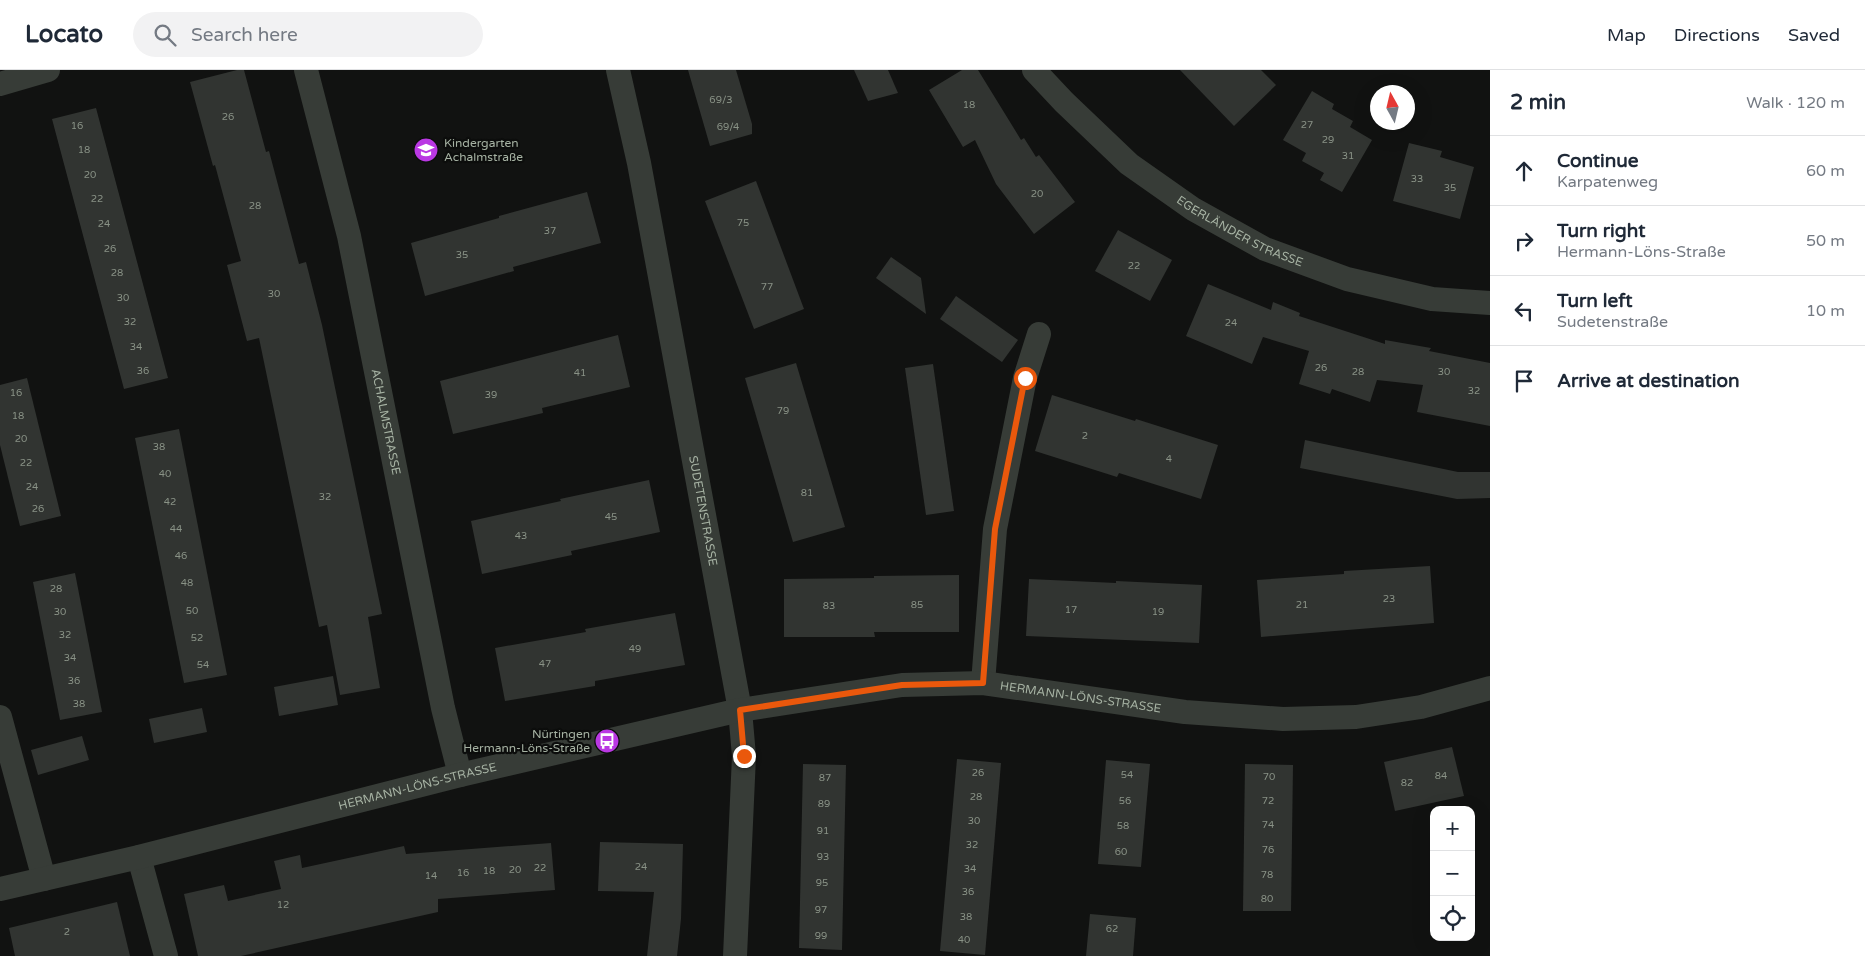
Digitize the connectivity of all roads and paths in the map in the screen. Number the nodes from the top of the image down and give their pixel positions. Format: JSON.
{"nodes":[{"id":1,"x":48,"y":70,"type":"edge"},
{"id":2,"x":306,"y":70,"type":"edge"},
{"id":3,"x":618,"y":70,"type":"edge"},
{"id":4,"x":1034,"y":70,"type":"edge"},
{"id":5,"x":0,"y":84,"type":"edge"},
{"id":6,"x":1490,"y":303,"type":"edge"},
{"id":7,"x":1038,"y":334,"type":"dead end"},
{"id":8,"x":983,"y":683,"type":"junction"},
{"id":9,"x":1490,"y":688,"type":"edge"},
{"id":10,"x":740,"y":710,"type":"junction"},
{"id":11,"x":0,"y":717,"type":"edge"},
{"id":12,"x":460,"y":775,"type":"junction"},
{"id":13,"x":139,"y":857,"type":"junction"},
{"id":14,"x":44,"y":879,"type":"junction"},
{"id":15,"x":0,"y":889,"type":"edge"},
{"id":16,"x":166,"y":956,"type":"edge"},
{"id":17,"x":735,"y":956,"type":"edge"}],
"edges":[{"from":1,"to":5,"type":"street"},
{"from":2,"to":12,"type":"street","name":"ACHALMSTRASSE"},
{"from":3,"to":10,"type":"street","name":"SUDETENSTRASSE"},
{"from":4,"to":6,"type":"street","name":"EGERLÄNDER STRASSE"},
{"from":7,"to":8,"type":"street"},
{"from":8,"to":9,"type":"street","name":"HERMANN-LÖNS-STRASSE"},
{"from":8,"to":10,"type":"street","name":"HERMANN-LÖNS-STRASSE"},
{"from":10,"to":12,"type":"street","name":"HERMANN-LÖNS-STRASSE"},
{"from":10,"to":17,"type":"street","name":"SUDETENSTRASSE"},
{"from":11,"to":14,"type":"street"},
{"from":12,"to":13,"type":"street","name":"HERMANN-LÖNS-STRASSE"},
{"from":13,"to":14,"type":"street","name":"HERMANN-LÖNS-STRASSE"},
{"from":13,"to":16,"type":"street"},
{"from":14,"to":15,"type":"street","name":"HERMANN-LÖNS-STRASSE"}]}
